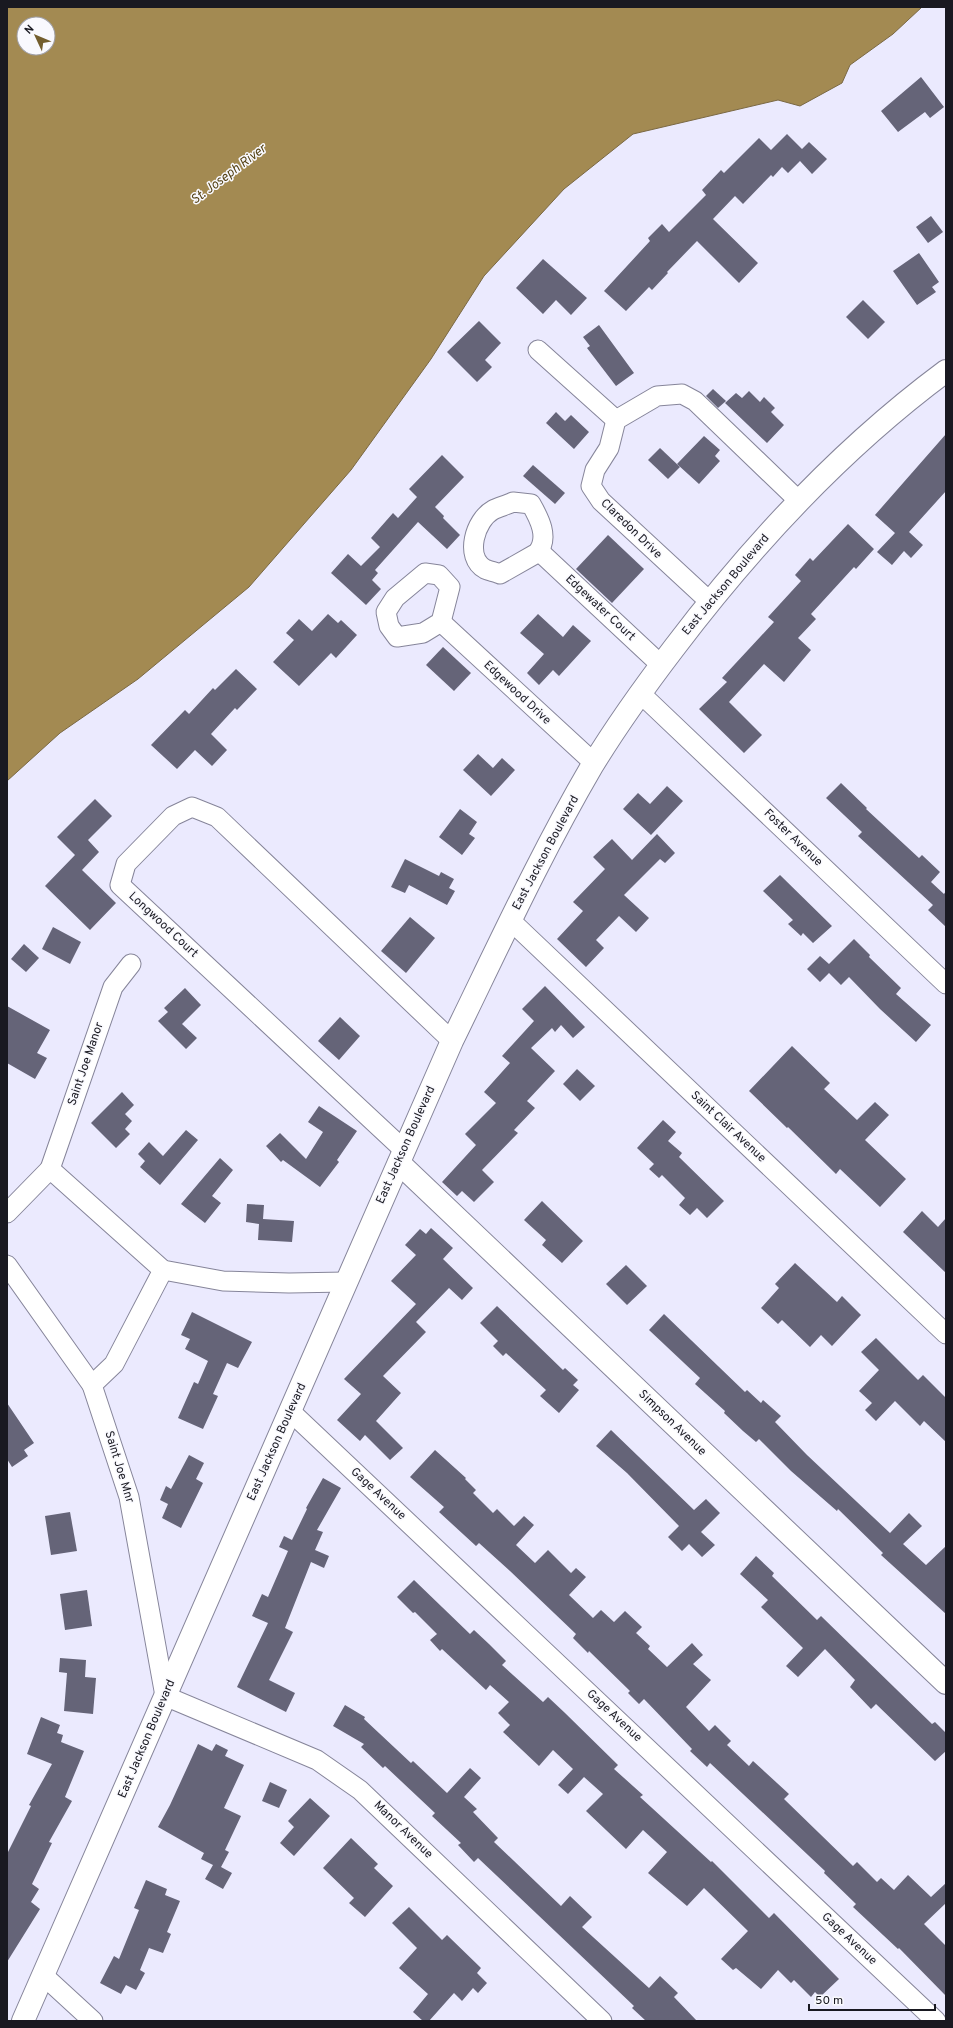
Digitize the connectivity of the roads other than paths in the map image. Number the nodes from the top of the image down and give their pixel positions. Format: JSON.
{"nodes":[{"id":1,"x":538,"y":350,"type":"dead end"},
{"id":2,"x":946,"y":371,"type":"edge"},
{"id":3,"x":616,"y":420,"type":"junction"},
{"id":4,"x":799,"y":501,"type":"junction"},
{"id":5,"x":539,"y":551,"type":"dead end"},
{"id":6,"x":709,"y":601,"type":"junction"},
{"id":7,"x":441,"y":622,"type":"dead end"},
{"id":8,"x":661,"y":665,"type":"junction"},
{"id":9,"x":640,"y":693,"type":"junction"},
{"id":10,"x":594,"y":763,"type":"junction"},
{"id":11,"x":510,"y":920,"type":"junction"},
{"id":12,"x":131,"y":964,"type":"dead end"},
{"id":13,"x":946,"y":984,"type":"edge"},
{"id":14,"x":452,"y":1041,"type":"junction"},
{"id":15,"x":401,"y":1156,"type":"junction"},
{"id":16,"x":50,"y":1169,"type":"junction"},
{"id":17,"x":7,"y":1213,"type":"edge"},
{"id":18,"x":7,"y":1265,"type":"edge"},
{"id":19,"x":163,"y":1270,"type":"junction"},
{"id":20,"x":346,"y":1282,"type":"junction"},
{"id":21,"x":946,"y":1334,"type":"edge"},
{"id":22,"x":92,"y":1385,"type":"junction"},
{"id":23,"x":291,"y":1412,"type":"junction"},
{"id":24,"x":946,"y":1683,"type":"edge"},
{"id":25,"x":165,"y":1696,"type":"junction"},
{"id":26,"x":44,"y":1976,"type":"junction"},
{"id":27,"x":23,"y":2021,"type":"edge"},
{"id":28,"x":93,"y":2021,"type":"edge"},
{"id":29,"x":602,"y":2021,"type":"edge"},
{"id":30,"x":936,"y":2021,"type":"edge"}],
"edges":[{"from":1,"to":3,"type":"street"},
{"from":2,"to":4,"type":"main road","name":"East Jackson Boulevard"},
{"from":3,"to":4,"type":"street"},
{"from":3,"to":6,"type":"street","name":"Claredon Drive"},
{"from":4,"to":6,"type":"main road","name":"East Jackson Boulevard"},
{"from":5,"to":8,"type":"street","name":"Edgewater Court"},
{"from":6,"to":8,"type":"main road","name":"East Jackson Boulevard"},
{"from":7,"to":10,"type":"street","name":"Edgewood Drive"},
{"from":8,"to":9,"type":"main road","name":"East Jackson Boulevard"},
{"from":9,"to":10,"type":"main road","name":"East Jackson Boulevard"},
{"from":9,"to":13,"type":"street","name":"Foster Avenue"},
{"from":10,"to":11,"type":"main road","name":"East Jackson Boulevard"},
{"from":11,"to":14,"type":"main road","name":"East Jackson Boulevard"},
{"from":11,"to":21,"type":"street","name":"Saint Clair Avenue"},
{"from":12,"to":16,"type":"street","name":"Saint Joe Manor"},
{"from":14,"to":15,"type":"main road","name":"East Jackson Boulevard"},
{"from":14,"to":15,"type":"street","name":"Longwood Court"},
{"from":15,"to":20,"type":"main road","name":"East Jackson Boulevard"},
{"from":15,"to":24,"type":"main road","name":"Simpson Avenue"},
{"from":16,"to":17,"type":"street"},
{"from":16,"to":19,"type":"street"},
{"from":18,"to":22,"type":"street","name":"Saint Joe Mnr"},
{"from":19,"to":20,"type":"street"},
{"from":19,"to":22,"type":"street"},
{"from":20,"to":23,"type":"main road","name":"East Jackson Boulevard"},
{"from":22,"to":25,"type":"street","name":"Saint Joe Mnr"},
{"from":23,"to":25,"type":"main road","name":"East Jackson Boulevard"},
{"from":23,"to":30,"type":"street","name":"Gage Avenue"},
{"from":25,"to":26,"type":"main road","name":"East Jackson Boulevard"},
{"from":25,"to":29,"type":"street","name":"Manor Avenue"},
{"from":26,"to":27,"type":"main road","name":"East Jackson Boulevard"},
{"from":26,"to":28,"type":"street"}]}
